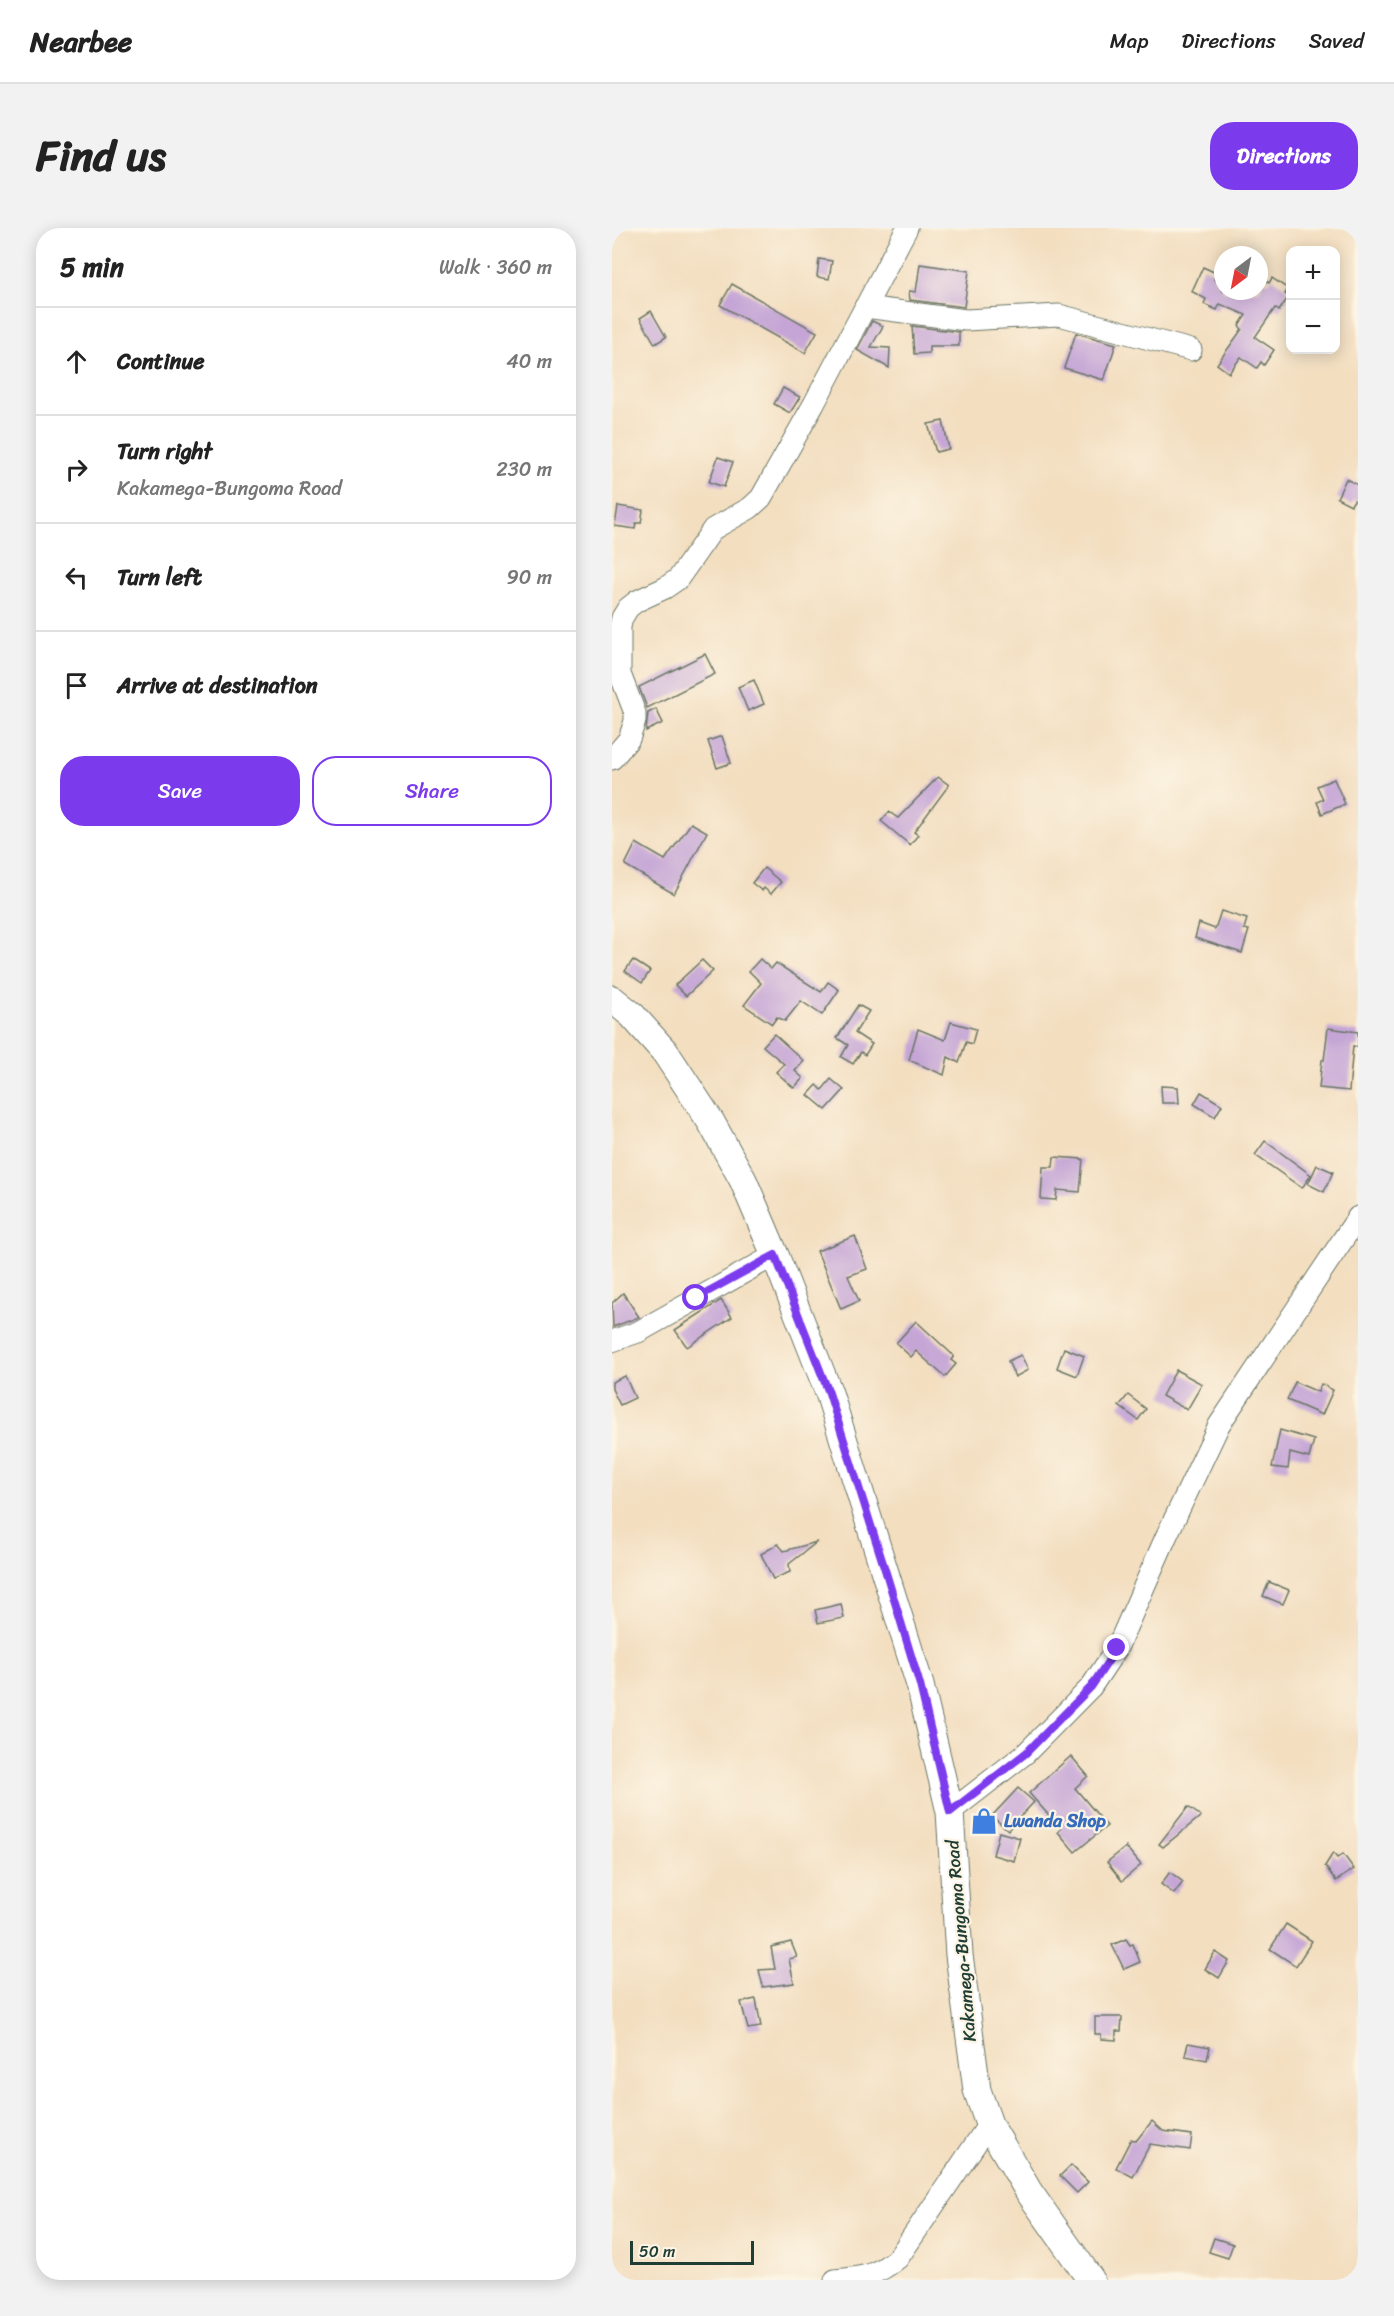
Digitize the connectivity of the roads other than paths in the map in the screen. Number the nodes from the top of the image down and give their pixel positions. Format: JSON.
{"nodes":[{"id":1,"x":907,"y":228,"type":"edge"},
{"id":2,"x":865,"y":307,"type":"junction"},
{"id":3,"x":1191,"y":350,"type":"dead end"},
{"id":4,"x":612,"y":759,"type":"edge"},
{"id":5,"x":612,"y":999,"type":"edge"},
{"id":6,"x":1358,"y":1217,"type":"edge"},
{"id":7,"x":775,"y":1255,"type":"junction"},
{"id":8,"x":612,"y":1341,"type":"edge"},
{"id":9,"x":950,"y":1812,"type":"junction"},
{"id":10,"x":989,"y":2124,"type":"junction"},
{"id":11,"x":835,"y":2280,"type":"edge"},
{"id":12,"x":1091,"y":2280,"type":"edge"}],
"edges":[{"from":1,"to":2,"type":"street"},
{"from":2,"to":3,"type":"street"},
{"from":2,"to":4,"type":"street"},
{"from":5,"to":7,"type":"main road","name":"Kakamega-Bungoma Road"},
{"from":6,"to":9,"type":"street"},
{"from":7,"to":8,"type":"street"},
{"from":7,"to":9,"type":"main road","name":"Kakamega-Bungoma Road"},
{"from":9,"to":10,"type":"main road","name":"Kakamega-Bungoma Road"},
{"from":10,"to":11,"type":"street"},
{"from":10,"to":12,"type":"main road","name":"Kakamega-Bungoma Road"}]}
